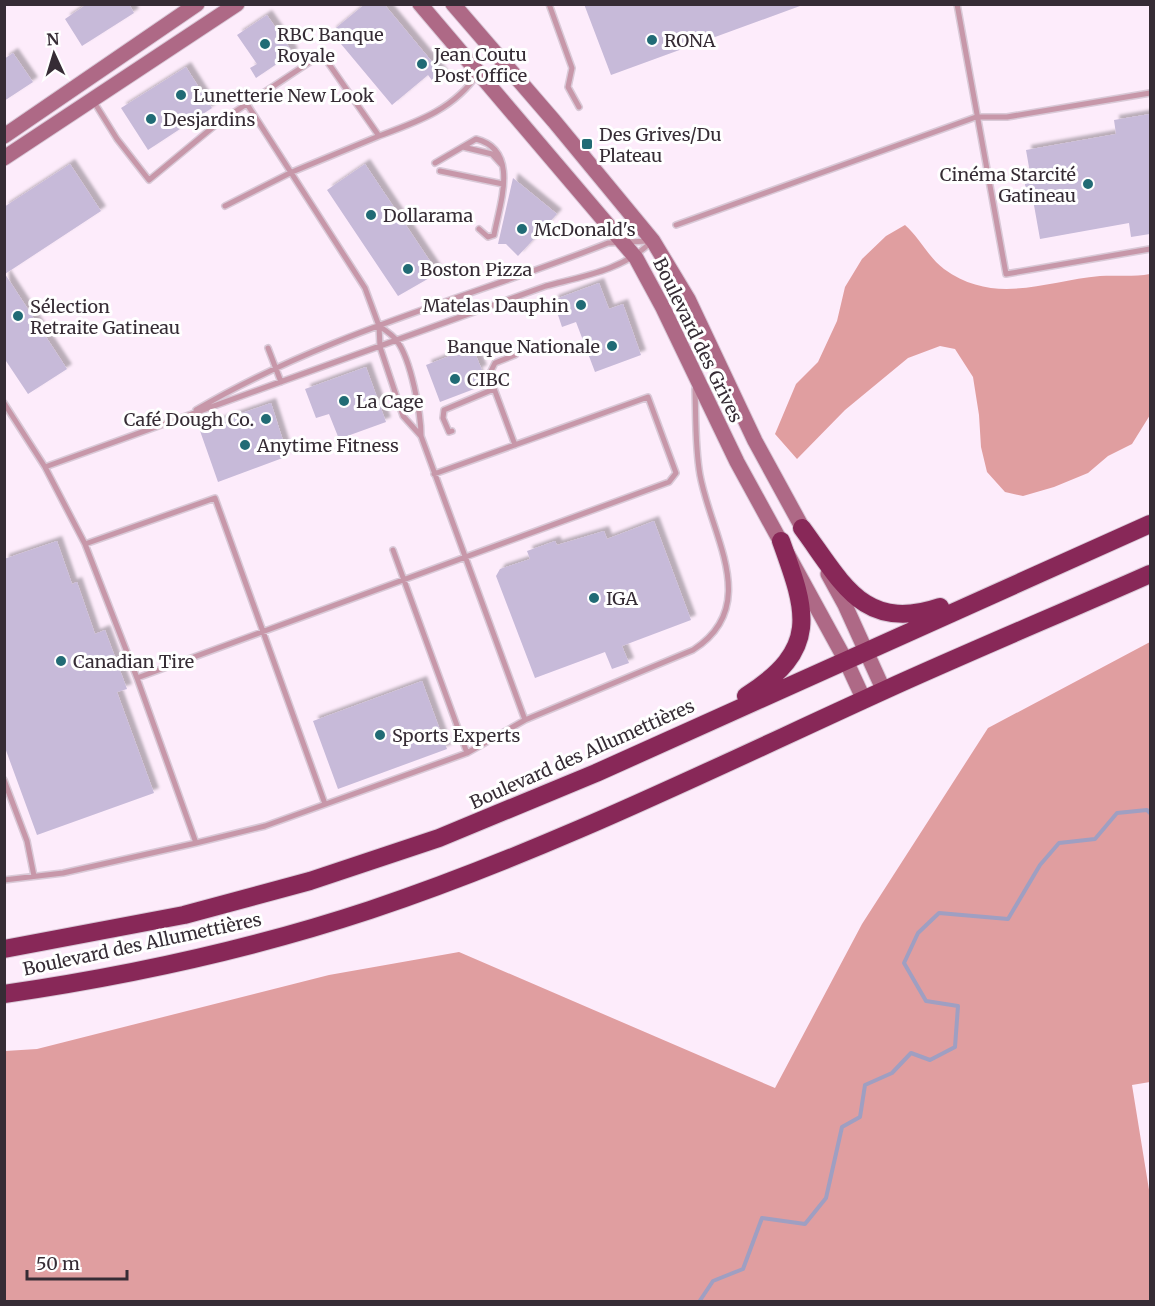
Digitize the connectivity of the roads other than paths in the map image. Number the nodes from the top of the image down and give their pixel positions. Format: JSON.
{"nodes":[{"id":1,"x":197,"y":4,"type":"edge"},
{"id":2,"x":237,"y":4,"type":"edge"},
{"id":3,"x":420,"y":4,"type":"edge"},
{"id":4,"x":453,"y":4,"type":"edge"},
{"id":5,"x":549,"y":4,"type":"edge"},
{"id":6,"x":957,"y":4,"type":"edge"},
{"id":7,"x":479,"y":72,"type":"junction"},
{"id":8,"x":1150,"y":93,"type":"edge"},
{"id":9,"x":92,"y":99,"type":"junction"},
{"id":10,"x":247,"y":104,"type":"junction"},
{"id":11,"x":579,"y":107,"type":"dead end"},
{"id":12,"x":976,"y":117,"type":"junction"},
{"id":13,"x":4,"y":136,"type":"edge"},
{"id":14,"x":379,"y":136,"type":"junction"},
{"id":15,"x":461,"y":147,"type":"junction"},
{"id":16,"x":4,"y":158,"type":"edge"},
{"id":17,"x":435,"y":163,"type":"dead end"},
{"id":18,"x":505,"y":168,"type":"junction"},
{"id":19,"x":440,"y":171,"type":"dead end"},
{"id":20,"x":292,"y":172,"type":"junction"},
{"id":21,"x":503,"y":184,"type":"junction"},
{"id":22,"x":225,"y":206,"type":"dead end"},
{"id":23,"x":676,"y":225,"type":"dead end"},
{"id":24,"x":479,"y":230,"type":"dead end"},
{"id":25,"x":623,"y":240,"type":"junction"},
{"id":26,"x":653,"y":241,"type":"junction"},
{"id":27,"x":1150,"y":249,"type":"edge"},
{"id":28,"x":636,"y":258,"type":"junction"},
{"id":29,"x":380,"y":326,"type":"junction"},
{"id":30,"x":397,"y":340,"type":"junction"},
{"id":31,"x":380,"y":347,"type":"junction"},
{"id":32,"x":268,"y":348,"type":"dead end"},
{"id":33,"x":515,"y":355,"type":"dead end"},
{"id":34,"x":277,"y":370,"type":"junction"},
{"id":35,"x":695,"y":378,"type":"junction"},
{"id":36,"x":281,"y":382,"type":"junction"},
{"id":37,"x":494,"y":388,"type":"junction"},
{"id":38,"x":4,"y":403,"type":"edge"},
{"id":39,"x":185,"y":416,"type":"junction"},
{"id":40,"x":452,"y":431,"type":"dead end"},
{"id":41,"x":421,"y":436,"type":"junction"},
{"id":42,"x":515,"y":445,"type":"junction"},
{"id":43,"x":45,"y":467,"type":"junction"},
{"id":44,"x":434,"y":474,"type":"junction"},
{"id":45,"x":1150,"y":524,"type":"edge"},
{"id":46,"x":802,"y":528,"type":"junction"},
{"id":47,"x":781,"y":541,"type":"junction"},
{"id":48,"x":85,"y":544,"type":"junction"},
{"id":49,"x":393,"y":550,"type":"dead end"},
{"id":50,"x":466,"y":558,"type":"junction"},
{"id":51,"x":1150,"y":574,"type":"edge"},
{"id":52,"x":1027,"y":578,"type":"junction"},
{"id":53,"x":404,"y":581,"type":"junction"},
{"id":54,"x":263,"y":632,"type":"junction"},
{"id":55,"x":866,"y":652,"type":"junction"},
{"id":56,"x":846,"y":661,"type":"junction"},
{"id":57,"x":136,"y":678,"type":"junction"},
{"id":58,"x":884,"y":691,"type":"junction"},
{"id":59,"x":864,"y":700,"type":"junction"},
{"id":60,"x":525,"y":720,"type":"junction"},
{"id":61,"x":702,"y":724,"type":"junction"},
{"id":62,"x":466,"y":753,"type":"junction"},
{"id":63,"x":4,"y":780,"type":"edge"},
{"id":64,"x":326,"y":804,"type":"junction"},
{"id":65,"x":196,"y":843,"type":"junction"},
{"id":66,"x":34,"y":876,"type":"junction"},
{"id":67,"x":4,"y":880,"type":"edge"},
{"id":68,"x":4,"y":949,"type":"edge"},
{"id":69,"x":4,"y":994,"type":"edge"}],
"edges":[{"from":1,"to":13,"type":"street"},
{"from":2,"to":9,"type":"street"},
{"from":3,"to":7,"type":"street","name":"Boulevard des Grives"},
{"from":4,"to":26,"type":"street","name":"Boulevard des Grives"},
{"from":5,"to":11,"type":"lane"},
{"from":6,"to":12,"type":"lane"},
{"from":7,"to":14,"type":"lane"},
{"from":7,"to":25,"type":"street","name":"Boulevard des Grives"},
{"from":8,"to":12,"type":"lane"},
{"from":9,"to":10,"type":"lane"},
{"from":9,"to":16,"type":"street"},
{"from":10,"to":14,"type":"lane"},
{"from":10,"to":20,"type":"lane"},
{"from":12,"to":23,"type":"lane"},
{"from":12,"to":27,"type":"lane"},
{"from":14,"to":20,"type":"lane"},
{"from":15,"to":17,"type":"lane"},
{"from":15,"to":18,"type":"lane"},
{"from":15,"to":18,"type":"lane"},
{"from":18,"to":21,"type":"lane"},
{"from":19,"to":21,"type":"lane"},
{"from":20,"to":22,"type":"lane"},
{"from":20,"to":29,"type":"lane"},
{"from":21,"to":24,"type":"lane"},
{"from":25,"to":26,"type":"lane"},
{"from":25,"to":28,"type":"street","name":"Boulevard des Grives"},
{"from":25,"to":29,"type":"lane"},
{"from":26,"to":28,"type":"lane"},
{"from":26,"to":46,"type":"street","name":"Boulevard des Grives"},
{"from":28,"to":30,"type":"lane"},
{"from":28,"to":35,"type":"street","name":"Boulevard des Grives"},
{"from":29,"to":30,"type":"lane"},
{"from":29,"to":31,"type":"lane"},
{"from":29,"to":34,"type":"lane"},
{"from":30,"to":31,"type":"lane"},
{"from":30,"to":41,"type":"lane"},
{"from":31,"to":36,"type":"lane"},
{"from":31,"to":41,"type":"lane"},
{"from":32,"to":34,"type":"lane"},
{"from":33,"to":37,"type":"lane"},
{"from":34,"to":36,"type":"lane"},
{"from":34,"to":39,"type":"lane"},
{"from":35,"to":47,"type":"street","name":"Boulevard des Grives"},
{"from":35,"to":60,"type":"lane"},
{"from":36,"to":39,"type":"lane"},
{"from":37,"to":40,"type":"lane"},
{"from":37,"to":42,"type":"lane"},
{"from":38,"to":43,"type":"lane"},
{"from":39,"to":43,"type":"lane"},
{"from":41,"to":44,"type":"lane"},
{"from":42,"to":44,"type":"lane"},
{"from":42,"to":50,"type":"lane"},
{"from":43,"to":48,"type":"lane"},
{"from":44,"to":50,"type":"lane"},
{"from":45,"to":52,"type":"highway","name":"Boulevard des Allumettières"},
{"from":46,"to":52,"type":"highway"},
{"from":46,"to":55,"type":"street","name":"Boulevard des Grives"},
{"from":47,"to":56,"type":"street","name":"Boulevard des Grives"},
{"from":47,"to":61,"type":"highway"},
{"from":48,"to":54,"type":"lane"},
{"from":48,"to":57,"type":"lane"},
{"from":49,"to":53,"type":"lane"},
{"from":50,"to":53,"type":"lane"},
{"from":50,"to":60,"type":"lane"},
{"from":51,"to":58,"type":"highway","name":"Boulevard des Allumettières"},
{"from":52,"to":55,"type":"highway","name":"Boulevard des Allumettières"},
{"from":53,"to":54,"type":"lane"},
{"from":53,"to":62,"type":"lane"},
{"from":54,"to":57,"type":"lane"},
{"from":54,"to":64,"type":"lane"},
{"from":55,"to":56,"type":"highway","name":"Boulevard des Allumettières"},
{"from":55,"to":58,"type":"street","name":"Boulevard des Grives"},
{"from":56,"to":59,"type":"street","name":"Boulevard des Grives"},
{"from":56,"to":61,"type":"highway","name":"Boulevard des Allumettières"},
{"from":57,"to":65,"type":"lane"},
{"from":58,"to":59,"type":"highway","name":"Boulevard des Allumettières"},
{"from":59,"to":69,"type":"highway","name":"Boulevard des Allumettières"},
{"from":60,"to":62,"type":"lane"},
{"from":61,"to":68,"type":"highway","name":"Boulevard des Allumettières"},
{"from":62,"to":64,"type":"lane"},
{"from":63,"to":66,"type":"lane"},
{"from":64,"to":65,"type":"lane"},
{"from":65,"to":66,"type":"lane"},
{"from":66,"to":67,"type":"lane"}]}
